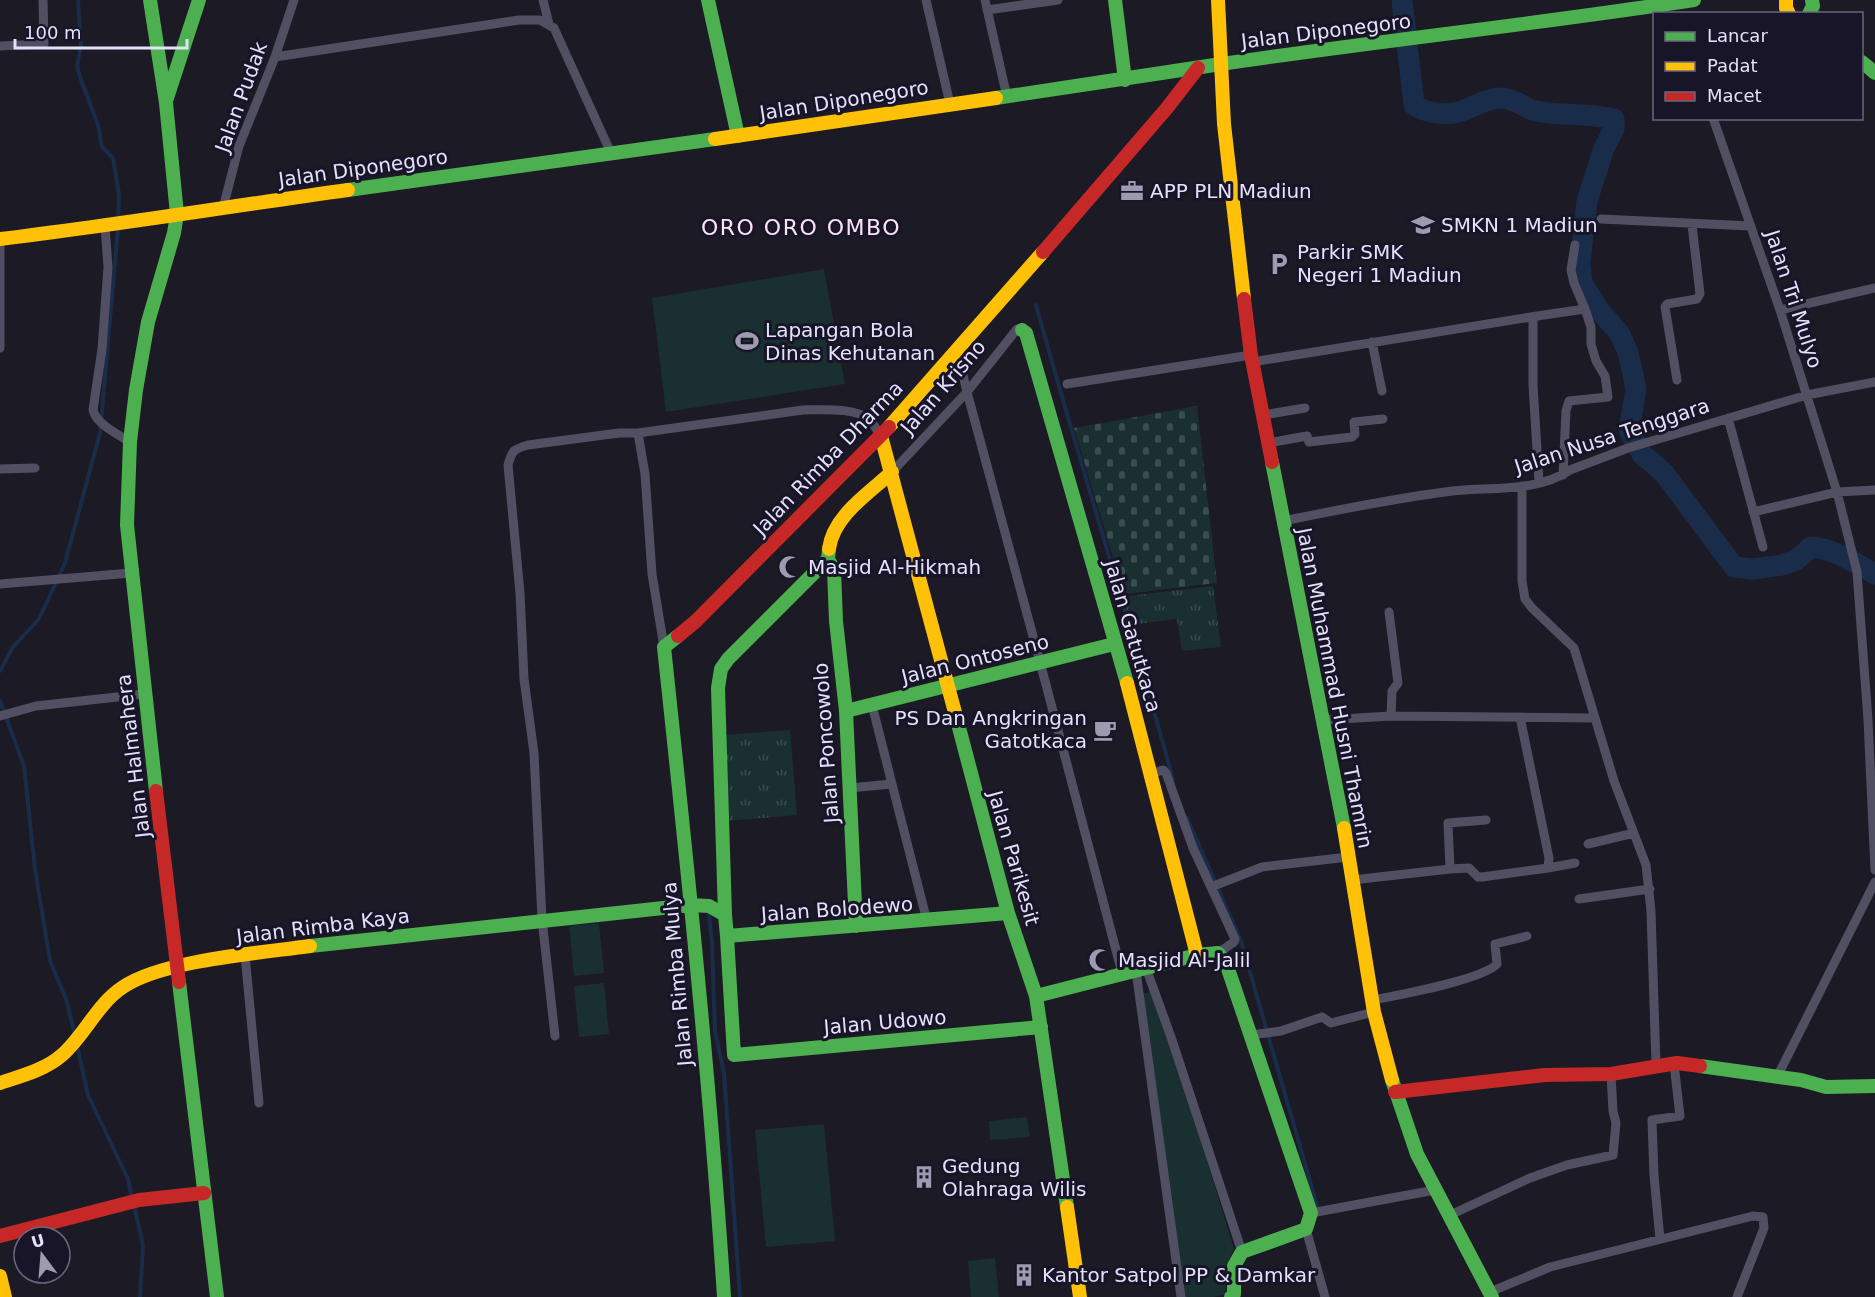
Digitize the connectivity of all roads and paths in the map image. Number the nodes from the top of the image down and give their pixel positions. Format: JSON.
{"nodes":[{"id":1,"x":43,"y":0,"type":"edge"},
{"id":2,"x":150,"y":0,"type":"edge"},
{"id":3,"x":199,"y":0,"type":"edge"},
{"id":4,"x":294,"y":0,"type":"edge"},
{"id":5,"x":543,"y":0,"type":"edge"},
{"id":6,"x":708,"y":0,"type":"edge"},
{"id":7,"x":926,"y":0,"type":"edge"},
{"id":8,"x":1058,"y":0,"type":"edge"},
{"id":9,"x":1115,"y":0,"type":"edge"},
{"id":10,"x":1218,"y":0,"type":"edge"},
{"id":11,"x":1694,"y":0,"type":"edge"},
{"id":12,"x":986,"y":5,"type":"edge"},
{"id":13,"x":1677,"y":8,"type":"edge"},
{"id":14,"x":549,"y":24,"type":"junction"},
{"id":15,"x":0,"y":46,"type":"edge"},
{"id":16,"x":275,"y":57,"type":"junction"},
{"id":17,"x":1863,"y":63,"type":"edge"},
{"id":18,"x":1221,"y":64,"type":"junction"},
{"id":19,"x":1198,"y":68,"type":"junction"},
{"id":20,"x":1875,"y":73,"type":"edge"},
{"id":21,"x":1125,"y":80,"type":"junction"},
{"id":22,"x":1007,"y":97,"type":"junction"},
{"id":23,"x":166,"y":103,"type":"junction"},
{"id":24,"x":950,"y":104,"type":"junction"},
{"id":25,"x":1714,"y":120,"type":"edge"},
{"id":26,"x":738,"y":136,"type":"junction"},
{"id":27,"x":611,"y":153,"type":"junction"},
{"id":28,"x":223,"y":208,"type":"junction"},
{"id":29,"x":177,"y":214,"type":"junction"},
{"id":30,"x":1601,"y":219,"type":"dead end"},
{"id":31,"x":1692,"y":225,"type":"junction"},
{"id":32,"x":108,"y":226,"type":"junction"},
{"id":33,"x":1751,"y":226,"type":"junction"},
{"id":34,"x":0,"y":239,"type":"edge"},
{"id":35,"x":1575,"y":245,"type":"dead end"},
{"id":36,"x":1875,"y":288,"type":"edge"},
{"id":37,"x":1585,"y":309,"type":"junction"},
{"id":38,"x":1780,"y":310,"type":"junction"},
{"id":39,"x":1537,"y":315,"type":"junction"},
{"id":40,"x":1022,"y":330,"type":"joint"},
{"id":41,"x":1372,"y":342,"type":"junction"},
{"id":42,"x":0,"y":348,"type":"edge"},
{"id":43,"x":957,"y":350,"type":"junction"},
{"id":44,"x":1252,"y":359,"type":"junction"},
{"id":45,"x":1677,"y":380,"type":"dead end"},
{"id":46,"x":1875,"y":381,"type":"edge"},
{"id":47,"x":1066,"y":384,"type":"dead end"},
{"id":48,"x":1382,"y":391,"type":"dead end"},
{"id":49,"x":967,"y":392,"type":"junction"},
{"id":50,"x":1807,"y":395,"type":"junction"},
{"id":51,"x":1305,"y":408,"type":"dead end"},
{"id":52,"x":1263,"y":415,"type":"junction"},
{"id":53,"x":1728,"y":418,"type":"junction"},
{"id":54,"x":1383,"y":419,"type":"dead end"},
{"id":55,"x":638,"y":433,"type":"junction"},
{"id":56,"x":881,"y":436,"type":"junction"},
{"id":57,"x":129,"y":442,"type":"junction"},
{"id":58,"x":1268,"y":442,"type":"junction"},
{"id":59,"x":35,"y":468,"type":"dead end"},
{"id":60,"x":0,"y":469,"type":"edge"},
{"id":61,"x":892,"y":472,"type":"junction"},
{"id":62,"x":1563,"y":475,"type":"junction"},
{"id":63,"x":1539,"y":482,"type":"junction"},
{"id":64,"x":1522,"y":486,"type":"junction"},
{"id":65,"x":1875,"y":490,"type":"edge"},
{"id":66,"x":1837,"y":492,"type":"junction"},
{"id":67,"x":1753,"y":512,"type":"junction"},
{"id":68,"x":1283,"y":521,"type":"junction"},
{"id":69,"x":1764,"y":547,"type":"dead end"},
{"id":70,"x":828,"y":559,"type":"junction"},
{"id":71,"x":131,"y":573,"type":"junction"},
{"id":72,"x":0,"y":584,"type":"edge"},
{"id":73,"x":1389,"y":612,"type":"dead end"},
{"id":74,"x":1114,"y":644,"type":"junction"},
{"id":75,"x":664,"y":647,"type":"junction"},
{"id":76,"x":1040,"y":662,"type":"junction"},
{"id":77,"x":947,"y":686,"type":"junction"},
{"id":78,"x":144,"y":694,"type":"junction"},
{"id":79,"x":872,"y":705,"type":"junction"},
{"id":80,"x":846,"y":711,"type":"junction"},
{"id":81,"x":0,"y":716,"type":"edge"},
{"id":82,"x":1391,"y":716,"type":"junction"},
{"id":83,"x":1520,"y":717,"type":"junction"},
{"id":84,"x":1595,"y":718,"type":"junction"},
{"id":85,"x":1324,"y":720,"type":"junction"},
{"id":86,"x":1868,"y":720,"type":"junction"},
{"id":87,"x":1875,"y":728,"type":"edge"},
{"id":88,"x":1150,"y":774,"type":"junction"},
{"id":89,"x":892,"y":784,"type":"junction"},
{"id":90,"x":849,"y":788,"type":"junction"},
{"id":91,"x":1486,"y":820,"type":"dead end"},
{"id":92,"x":1635,"y":833,"type":"junction"},
{"id":93,"x":1588,"y":844,"type":"dead end"},
{"id":94,"x":1348,"y":857,"type":"junction"},
{"id":95,"x":1575,"y":863,"type":"dead end"},
{"id":96,"x":1548,"y":868,"type":"junction"},
{"id":97,"x":1450,"y":869,"type":"junction"},
{"id":98,"x":1875,"y":870,"type":"edge"},
{"id":99,"x":1352,"y":879,"type":"junction"},
{"id":100,"x":1875,"y":882,"type":"edge"},
{"id":101,"x":1215,"y":886,"type":"junction"},
{"id":102,"x":1650,"y":889,"type":"junction"},
{"id":103,"x":1579,"y":899,"type":"dead end"},
{"id":104,"x":690,"y":904,"type":"junction"},
{"id":105,"x":1008,"y":913,"type":"junction"},
{"id":106,"x":725,"y":915,"type":"junction"},
{"id":107,"x":542,"y":919,"type":"junction"},
{"id":108,"x":927,"y":921,"type":"junction"},
{"id":109,"x":856,"y":926,"type":"junction"},
{"id":110,"x":727,"y":936,"type":"junction"},
{"id":111,"x":1527,"y":936,"type":"dead end"},
{"id":112,"x":245,"y":955,"type":"junction"},
{"id":113,"x":1197,"y":955,"type":"junction"},
{"id":114,"x":1222,"y":958,"type":"junction"},
{"id":115,"x":178,"y":967,"type":"junction"},
{"id":116,"x":1141,"y":969,"type":"junction"},
{"id":117,"x":1122,"y":974,"type":"junction"},
{"id":118,"x":1036,"y":996,"type":"junction"},
{"id":119,"x":1374,"y":1006,"type":"junction"},
{"id":120,"x":1041,"y":1027,"type":"junction"},
{"id":121,"x":1251,"y":1035,"type":"junction"},
{"id":122,"x":555,"y":1036,"type":"dead end"},
{"id":123,"x":1674,"y":1064,"type":"junction"},
{"id":124,"x":1656,"y":1065,"type":"junction"},
{"id":125,"x":1611,"y":1074,"type":"junction"},
{"id":126,"x":1777,"y":1077,"type":"junction"},
{"id":127,"x":0,"y":1083,"type":"edge"},
{"id":128,"x":1875,"y":1086,"type":"edge"},
{"id":129,"x":1395,"y":1092,"type":"junction"},
{"id":130,"x":259,"y":1103,"type":"dead end"},
{"id":131,"x":1435,"y":1190,"type":"junction"},
{"id":132,"x":204,"y":1193,"type":"junction"},
{"id":133,"x":1311,"y":1213,"type":"junction"},
{"id":134,"x":1448,"y":1216,"type":"junction"},
{"id":135,"x":1306,"y":1229,"type":"junction"},
{"id":136,"x":0,"y":1236,"type":"edge"},
{"id":137,"x":1660,"y":1239,"type":"junction"},
{"id":138,"x":1242,"y":1252,"type":"junction"},
{"id":139,"x":0,"y":1276,"type":"edge"},
{"id":140,"x":1491,"y":1294,"type":"edge"},
{"id":141,"x":1233,"y":1296,"type":"edge"},
{"id":142,"x":4,"y":1297,"type":"edge"},
{"id":143,"x":217,"y":1297,"type":"edge"},
{"id":144,"x":724,"y":1297,"type":"edge"},
{"id":145,"x":1080,"y":1297,"type":"edge"},
{"id":146,"x":1181,"y":1297,"type":"edge"},
{"id":147,"x":1325,"y":1297,"type":"edge"},
{"id":148,"x":1737,"y":1297,"type":"edge"}],
"edges":[{"from":1,"to":15,"type":"street"},
{"from":2,"to":23,"type":"main road","name":"Jalan Halmahera"},
{"from":3,"to":23,"type":"main road"},
{"from":4,"to":16,"type":"street","name":"Jalan Pudak"},
{"from":5,"to":14,"type":"street"},
{"from":6,"to":26,"type":"main road"},
{"from":7,"to":24,"type":"street"},
{"from":8,"to":12,"type":"street"},
{"from":9,"to":21,"type":"main road"},
{"from":10,"to":18,"type":"main road","name":"Jalan Muhammad Husni Thamrin"},
{"from":11,"to":13,"type":"main road","name":"Jalan Diponegoro"},
{"from":12,"to":22,"type":"street"},
{"from":13,"to":18,"type":"main road","name":"Jalan Diponegoro"},
{"from":14,"to":16,"type":"street"},
{"from":14,"to":27,"type":"street"},
{"from":16,"to":28,"type":"street","name":"Jalan Pudak"},
{"from":17,"to":20,"type":"main road"},
{"from":18,"to":19,"type":"main road","name":"Jalan Diponegoro"},
{"from":18,"to":44,"type":"main road","name":"Jalan Muhammad Husni Thamrin"},
{"from":19,"to":21,"type":"main road","name":"Jalan Diponegoro"},
{"from":19,"to":43,"type":"main road","name":"Jalan Rimba Dharma"},
{"from":21,"to":22,"type":"main road","name":"Jalan Diponegoro"},
{"from":22,"to":24,"type":"main road","name":"Jalan Diponegoro"},
{"from":23,"to":29,"type":"main road","name":"Jalan Halmahera"},
{"from":24,"to":26,"type":"main road","name":"Jalan Diponegoro"},
{"from":25,"to":33,"type":"street","name":"Jalan Tri Mulyo"},
{"from":26,"to":27,"type":"main road","name":"Jalan Diponegoro"},
{"from":27,"to":28,"type":"main road","name":"Jalan Diponegoro"},
{"from":28,"to":29,"type":"main road","name":"Jalan Diponegoro"},
{"from":29,"to":32,"type":"main road","name":"Jalan Diponegoro"},
{"from":29,"to":57,"type":"main road","name":"Jalan Halmahera"},
{"from":30,"to":31,"type":"street"},
{"from":31,"to":33,"type":"street"},
{"from":31,"to":45,"type":"street"},
{"from":32,"to":34,"type":"main road","name":"Jalan Diponegoro"},
{"from":32,"to":57,"type":"street"},
{"from":33,"to":38,"type":"street","name":"Jalan Tri Mulyo"},
{"from":34,"to":42,"type":"street"},
{"from":35,"to":37,"type":"street"},
{"from":36,"to":38,"type":"street"},
{"from":37,"to":39,"type":"street"},
{"from":37,"to":62,"type":"street"},
{"from":38,"to":50,"type":"street","name":"Jalan Tri Mulyo"},
{"from":39,"to":41,"type":"street"},
{"from":39,"to":63,"type":"street"},
{"from":40,"to":49,"type":"street","name":"Jalan Krisno"},
{"from":40,"to":74,"type":"main road","name":"Jalan Gatutkaca"},
{"from":41,"to":44,"type":"street"},
{"from":41,"to":48,"type":"street"},
{"from":43,"to":49,"type":"street"},
{"from":43,"to":56,"type":"main road","name":"Jalan Rimba Dharma"},
{"from":44,"to":47,"type":"street"},
{"from":44,"to":52,"type":"main road","name":"Jalan Muhammad Husni Thamrin"},
{"from":46,"to":50,"type":"street","name":"Jalan Nusa Tenggara"},
{"from":49,"to":61,"type":"street","name":"Jalan Krisno"},
{"from":49,"to":76,"type":"street"},
{"from":50,"to":53,"type":"street","name":"Jalan Nusa Tenggara"},
{"from":50,"to":66,"type":"street","name":"Jalan Tri Mulyo"},
{"from":51,"to":52,"type":"street"},
{"from":52,"to":58,"type":"main road","name":"Jalan Muhammad Husni Thamrin"},
{"from":53,"to":62,"type":"street","name":"Jalan Nusa Tenggara"},
{"from":53,"to":67,"type":"street"},
{"from":54,"to":58,"type":"street"},
{"from":55,"to":56,"type":"street"},
{"from":55,"to":75,"type":"street"},
{"from":55,"to":107,"type":"street"},
{"from":56,"to":61,"type":"main road","name":"Jalan Parikesit"},
{"from":56,"to":75,"type":"main road","name":"Jalan Rimba Dharma"},
{"from":57,"to":71,"type":"main road","name":"Jalan Halmahera"},
{"from":58,"to":68,"type":"main road","name":"Jalan Muhammad Husni Thamrin"},
{"from":59,"to":60,"type":"street"},
{"from":61,"to":70,"type":"main road"},
{"from":61,"to":77,"type":"main road","name":"Jalan Parikesit"},
{"from":62,"to":63,"type":"street","name":"Jalan Nusa Tenggara"},
{"from":63,"to":64,"type":"street","name":"Jalan Nusa Tenggara"},
{"from":64,"to":68,"type":"street","name":"Jalan Nusa Tenggara"},
{"from":64,"to":84,"type":"street"},
{"from":65,"to":66,"type":"street"},
{"from":66,"to":67,"type":"street"},
{"from":66,"to":86,"type":"street","name":"Jalan Tri Mulyo"},
{"from":67,"to":69,"type":"street"},
{"from":68,"to":85,"type":"main road","name":"Jalan Muhammad Husni Thamrin"},
{"from":70,"to":80,"type":"main road","name":"Jalan Poncowolo"},
{"from":70,"to":106,"type":"main road"},
{"from":71,"to":72,"type":"street"},
{"from":71,"to":78,"type":"main road","name":"Jalan Halmahera"},
{"from":73,"to":82,"type":"street"},
{"from":74,"to":76,"type":"main road","name":"Jalan Ontoseno"},
{"from":74,"to":88,"type":"main road","name":"Jalan Gatutkaca"},
{"from":75,"to":104,"type":"main road","name":"Jalan Rimba Mulya"},
{"from":76,"to":77,"type":"main road","name":"Jalan Ontoseno"},
{"from":76,"to":117,"type":"street"},
{"from":77,"to":79,"type":"main road","name":"Jalan Ontoseno"},
{"from":77,"to":105,"type":"main road","name":"Jalan Parikesit"},
{"from":78,"to":81,"type":"street"},
{"from":78,"to":115,"type":"main road","name":"Jalan Halmahera"},
{"from":79,"to":80,"type":"main road","name":"Jalan Ontoseno"},
{"from":79,"to":89,"type":"street"},
{"from":80,"to":90,"type":"main road","name":"Jalan Poncowolo"},
{"from":82,"to":83,"type":"street"},
{"from":82,"to":85,"type":"street"},
{"from":83,"to":84,"type":"street"},
{"from":83,"to":96,"type":"street"},
{"from":84,"to":92,"type":"street"},
{"from":85,"to":94,"type":"main road","name":"Jalan Muhammad Husni Thamrin"},
{"from":86,"to":87,"type":"street"},
{"from":86,"to":98,"type":"street","name":"Jalan Tri Mulyo"},
{"from":88,"to":101,"type":"street"},
{"from":88,"to":113,"type":"main road","name":"Jalan Gatutkaca"},
{"from":89,"to":90,"type":"street"},
{"from":89,"to":108,"type":"street"},
{"from":90,"to":109,"type":"main road","name":"Jalan Poncowolo"},
{"from":91,"to":97,"type":"street"},
{"from":92,"to":93,"type":"street"},
{"from":92,"to":102,"type":"street"},
{"from":94,"to":99,"type":"main road","name":"Jalan Muhammad Husni Thamrin"},
{"from":94,"to":101,"type":"street"},
{"from":95,"to":96,"type":"street"},
{"from":96,"to":97,"type":"street"},
{"from":97,"to":99,"type":"street"},
{"from":99,"to":119,"type":"main road","name":"Jalan Muhammad Husni Thamrin"},
{"from":100,"to":126,"type":"street"},
{"from":101,"to":114,"type":"street"},
{"from":102,"to":103,"type":"street"},
{"from":102,"to":124,"type":"street"},
{"from":104,"to":106,"type":"main road"},
{"from":104,"to":107,"type":"main road","name":"Jalan Rimba Kaya"},
{"from":104,"to":144,"type":"main road","name":"Jalan Rimba Mulya"},
{"from":105,"to":108,"type":"main road","name":"Jalan Bolodewo"},
{"from":105,"to":118,"type":"main road","name":"Jalan Parikesit"},
{"from":106,"to":110,"type":"main road"},
{"from":107,"to":112,"type":"main road","name":"Jalan Rimba Kaya"},
{"from":107,"to":122,"type":"street"},
{"from":108,"to":109,"type":"main road","name":"Jalan Bolodewo"},
{"from":109,"to":110,"type":"main road","name":"Jalan Bolodewo"},
{"from":110,"to":120,"type":"main road","name":"Jalan Udowo"},
{"from":111,"to":119,"type":"street"},
{"from":112,"to":115,"type":"main road","name":"Jalan Rimba Kaya"},
{"from":112,"to":130,"type":"street"},
{"from":113,"to":114,"type":"main road"},
{"from":113,"to":116,"type":"main road"},
{"from":114,"to":121,"type":"main road"},
{"from":115,"to":127,"type":"main road","name":"Jalan Rimba Kaya"},
{"from":115,"to":132,"type":"main road","name":"Jalan Halmahera"},
{"from":116,"to":117,"type":"main road"},
{"from":116,"to":138,"type":"street"},
{"from":116,"to":146,"type":"street"},
{"from":117,"to":118,"type":"main road"},
{"from":118,"to":120,"type":"main road","name":"Jalan Parikesit"},
{"from":119,"to":121,"type":"street"},
{"from":119,"to":129,"type":"main road","name":"Jalan Muhammad Husni Thamrin"},
{"from":120,"to":145,"type":"main road","name":"Jalan Parikesit"},
{"from":121,"to":133,"type":"main road"},
{"from":123,"to":124,"type":"main road"},
{"from":123,"to":126,"type":"main road"},
{"from":123,"to":137,"type":"street"},
{"from":124,"to":125,"type":"main road"},
{"from":125,"to":129,"type":"main road"},
{"from":125,"to":134,"type":"street"},
{"from":126,"to":128,"type":"main road"},
{"from":129,"to":131,"type":"main road","name":"Jalan Muhammad Husni Thamrin"},
{"from":131,"to":133,"type":"street"},
{"from":131,"to":134,"type":"main road","name":"Jalan Muhammad Husni Thamrin"},
{"from":132,"to":136,"type":"main road"},
{"from":132,"to":143,"type":"main road","name":"Jalan Halmahera"},
{"from":133,"to":135,"type":"main road"},
{"from":134,"to":140,"type":"main road","name":"Jalan Muhammad Husni Thamrin"},
{"from":135,"to":138,"type":"main road"},
{"from":135,"to":147,"type":"street"},
{"from":137,"to":140,"type":"street"},
{"from":137,"to":148,"type":"street"},
{"from":138,"to":141,"type":"main road"},
{"from":139,"to":142,"type":"main road"}]}
